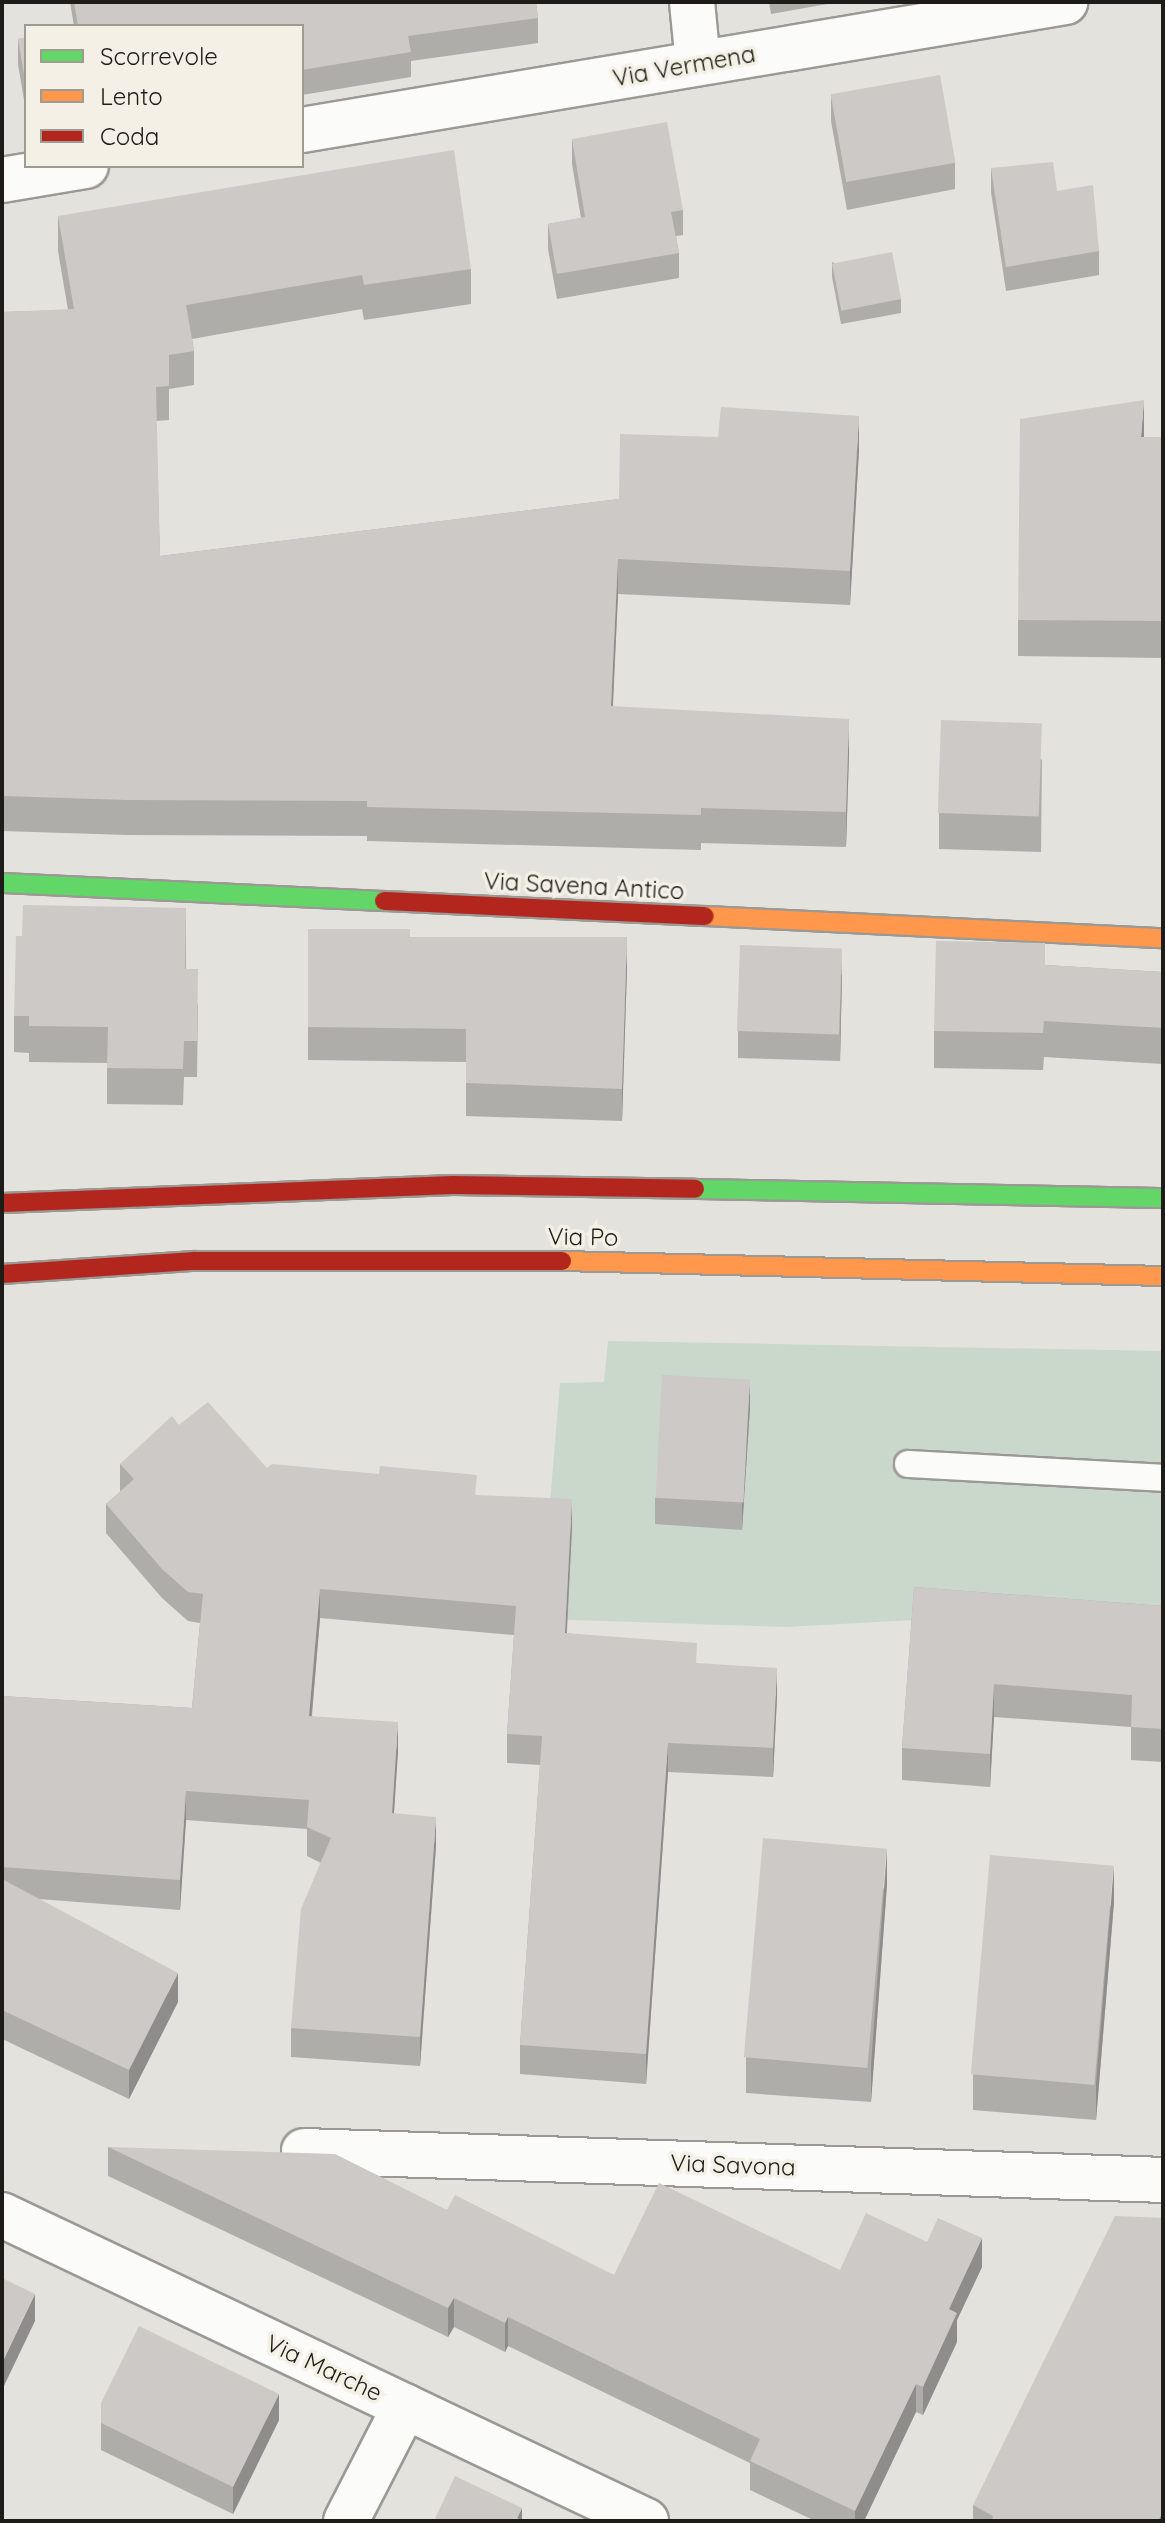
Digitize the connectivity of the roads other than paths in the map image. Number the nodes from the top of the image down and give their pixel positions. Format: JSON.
{"nodes":[{"id":1,"x":692,"y":2,"type":"edge"},
{"id":2,"x":1065,"y":2,"type":"edge"},
{"id":3,"x":698,"y":63,"type":"junction"},
{"id":4,"x":304,"y":130,"type":"edge"},
{"id":5,"x":74,"y":168,"type":"edge"},
{"id":6,"x":2,"y":180,"type":"edge"},
{"id":7,"x":2,"y":883,"type":"edge"},
{"id":8,"x":1163,"y":938,"type":"edge"},
{"id":9,"x":1163,"y":1198,"type":"edge"},
{"id":10,"x":2,"y":1203,"type":"edge"},
{"id":11,"x":2,"y":1274,"type":"edge"},
{"id":12,"x":1163,"y":1276,"type":"edge"},
{"id":13,"x":908,"y":1464,"type":"dead end"},
{"id":14,"x":1163,"y":1478,"type":"edge"},
{"id":15,"x":304,"y":2151,"type":"edge"},
{"id":16,"x":1163,"y":2180,"type":"edge"},
{"id":17,"x":2,"y":2215,"type":"edge"},
{"id":18,"x":405,"y":2406,"type":"junction"},
{"id":19,"x":346,"y":2521,"type":"edge"},
{"id":20,"x":646,"y":2521,"type":"edge"}],
"edges":[{"from":1,"to":3,"type":"street"},
{"from":2,"to":3,"type":"street","name":"Via Vermena"},
{"from":3,"to":4,"type":"street","name":"Via Vermena"},
{"from":5,"to":6,"type":"street"},
{"from":7,"to":8,"type":"main road","name":"Via Savena Antico"},
{"from":9,"to":10,"type":"main road","name":"Via Po"},
{"from":11,"to":12,"type":"main road","name":"Via Po"},
{"from":13,"to":14,"type":"lane"},
{"from":15,"to":16,"type":"street","name":"Via Savona"},
{"from":17,"to":18,"type":"street","name":"Via Marche"},
{"from":18,"to":19,"type":"street"},
{"from":18,"to":20,"type":"street","name":"Via Marche"}]}
